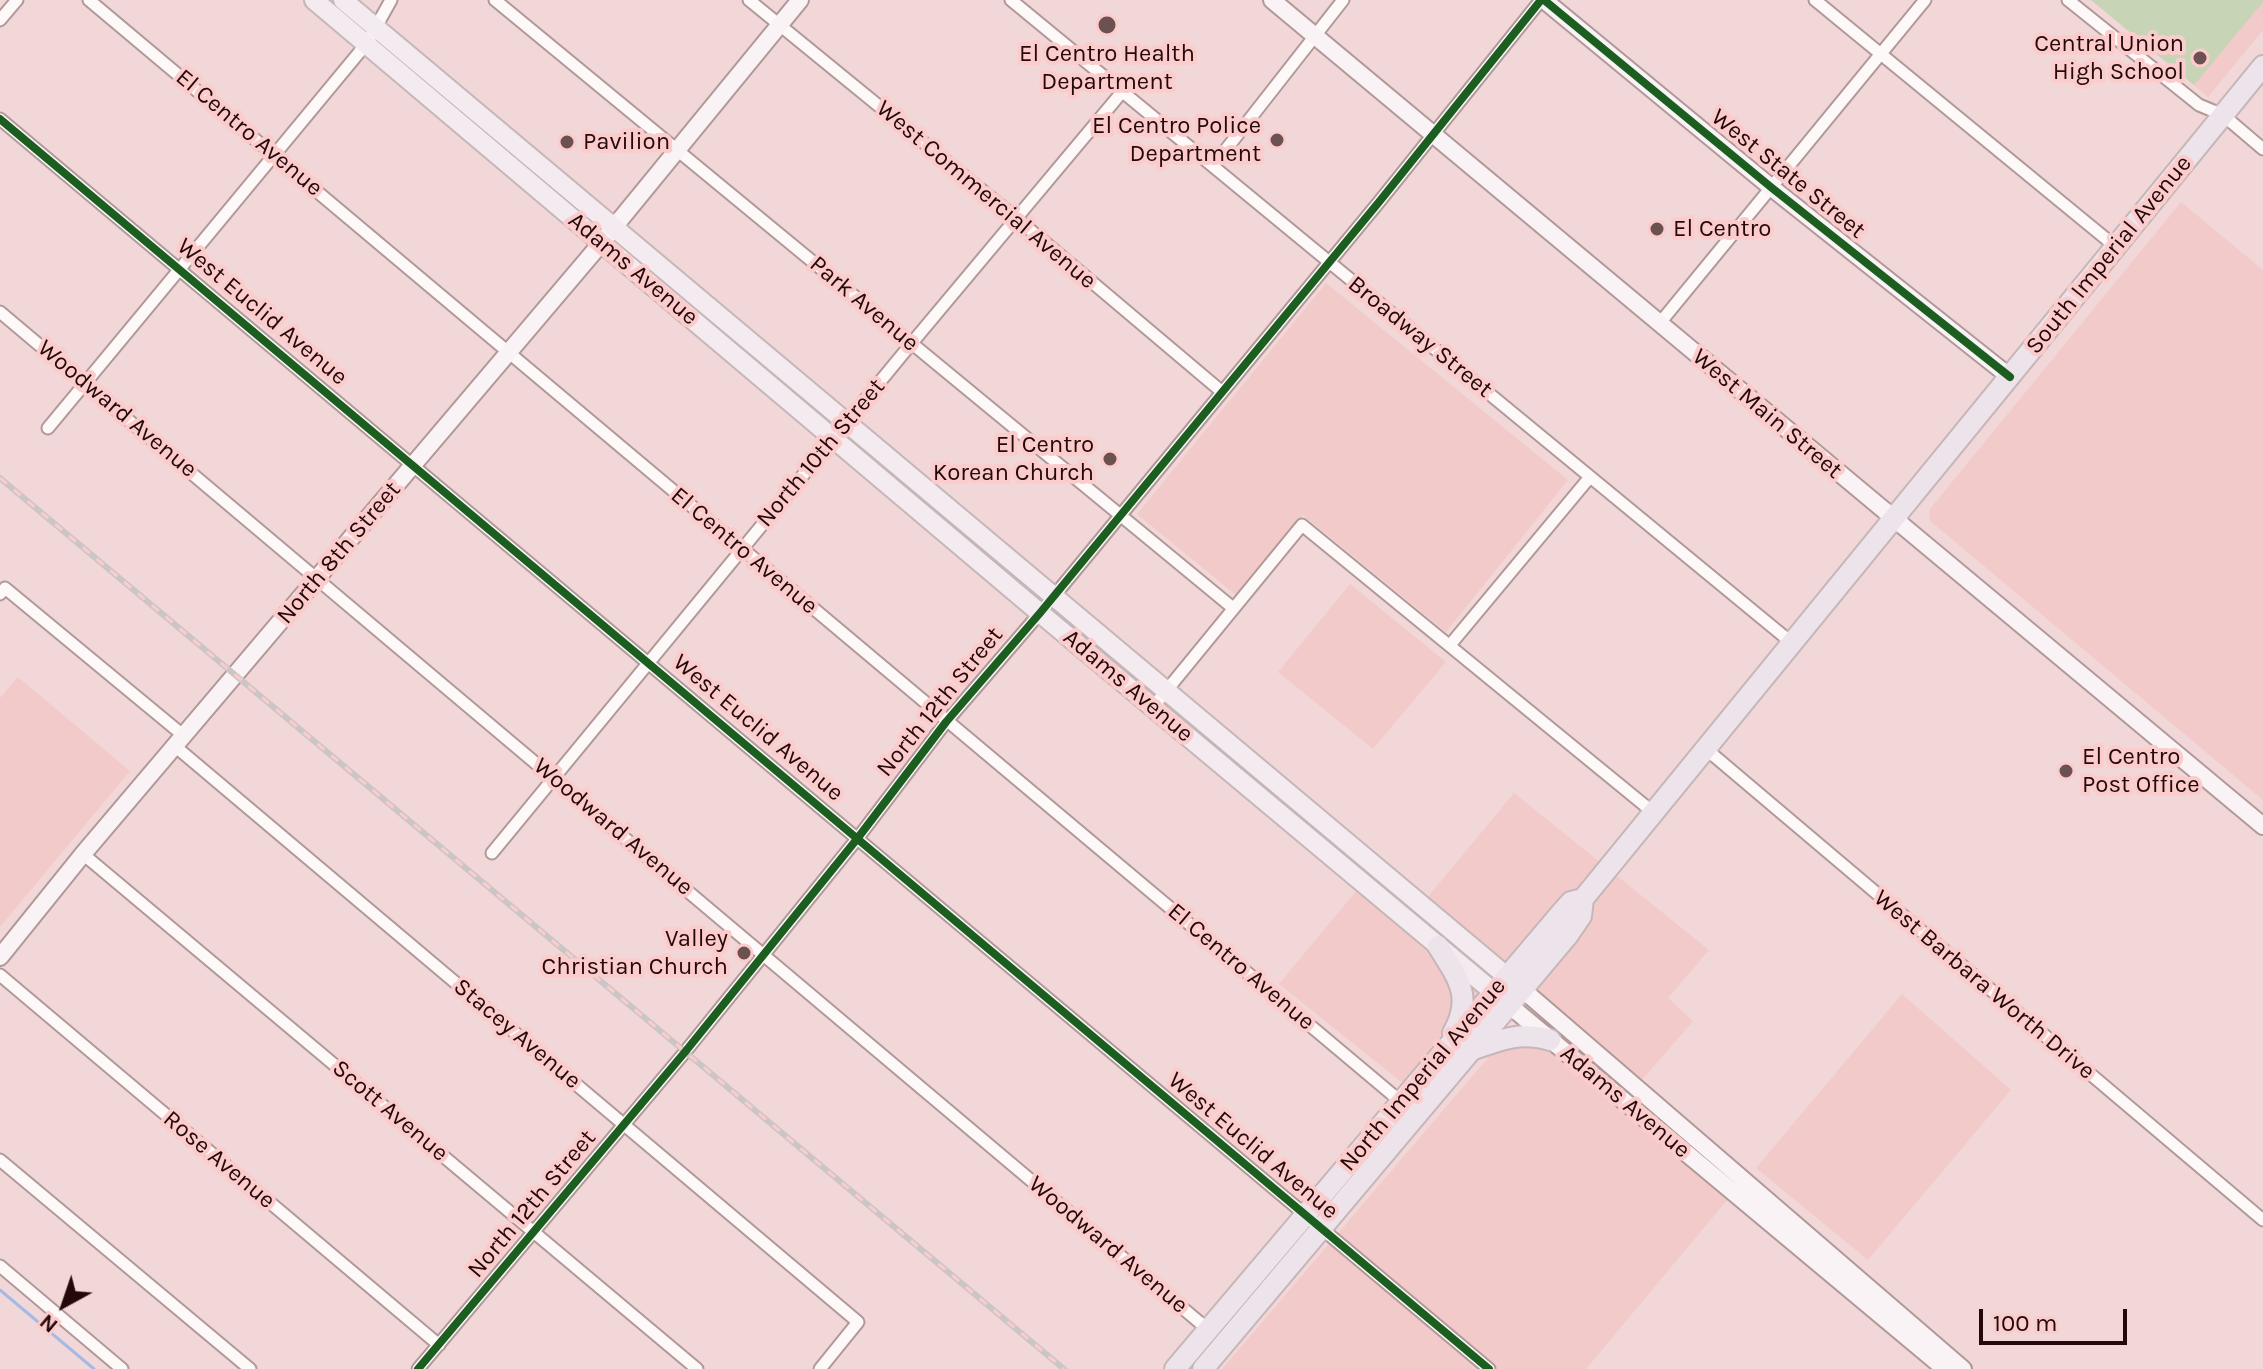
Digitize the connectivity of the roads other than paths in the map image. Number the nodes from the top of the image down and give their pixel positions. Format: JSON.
{"nodes":[{"id":1,"x":17,"y":0,"type":"edge"},
{"id":2,"x":89,"y":0,"type":"edge"},
{"id":3,"x":314,"y":0,"type":"edge"},
{"id":4,"x":343,"y":0,"type":"edge"},
{"id":5,"x":391,"y":0,"type":"edge"},
{"id":6,"x":495,"y":0,"type":"edge"},
{"id":7,"x":749,"y":0,"type":"edge"},
{"id":8,"x":800,"y":0,"type":"edge"},
{"id":9,"x":1011,"y":0,"type":"edge"},
{"id":10,"x":1272,"y":0,"type":"edge"},
{"id":11,"x":1343,"y":0,"type":"edge"},
{"id":12,"x":1542,"y":0,"type":"edge"},
{"id":13,"x":1815,"y":0,"type":"edge"},
{"id":14,"x":1925,"y":0,"type":"edge"},
{"id":15,"x":2068,"y":0,"type":"edge"},
{"id":16,"x":0,"y":20,"type":"edge"},
{"id":17,"x":780,"y":25,"type":"junction"},
{"id":18,"x":1314,"y":35,"type":"junction"},
{"id":19,"x":371,"y":36,"type":"junction"},
{"id":20,"x":1881,"y":54,"type":"junction"},
{"id":21,"x":2263,"y":66,"type":"edge"},
{"id":22,"x":1122,"y":92,"type":"junction"},
{"id":23,"x":2223,"y":115,"type":"junction"},
{"id":24,"x":0,"y":119,"type":"edge"},
{"id":25,"x":1432,"y":133,"type":"junction"},
{"id":26,"x":679,"y":149,"type":"junction"},
{"id":27,"x":2263,"y":149,"type":"edge"},
{"id":28,"x":275,"y":154,"type":"junction"},
{"id":29,"x":1213,"y":166,"type":"junction"},
{"id":30,"x":1772,"y":188,"type":"junction"},
{"id":31,"x":1016,"y":218,"type":"junction"},
{"id":32,"x":615,"y":226,"type":"junction"},
{"id":33,"x":602,"y":243,"type":"junction"},
{"id":34,"x":2116,"y":247,"type":"junction"},
{"id":35,"x":1328,"y":262,"type":"junction"},
{"id":36,"x":181,"y":269,"type":"junction"},
{"id":37,"x":0,"y":312,"type":"edge"},
{"id":38,"x":1659,"y":324,"type":"junction"},
{"id":39,"x":911,"y":344,"type":"junction"},
{"id":40,"x":508,"y":353,"type":"junction"},
{"id":41,"x":2010,"y":377,"type":"junction"},
{"id":42,"x":85,"y":381,"type":"junction"},
{"id":43,"x":1221,"y":391,"type":"junction"},
{"id":44,"x":48,"y":428,"type":"dead end"},
{"id":45,"x":840,"y":431,"type":"junction"},
{"id":46,"x":412,"y":466,"type":"junction"},
{"id":47,"x":1590,"y":477,"type":"junction"},
{"id":48,"x":1119,"y":515,"type":"junction"},
{"id":49,"x":1894,"y":519,"type":"junction"},
{"id":50,"x":742,"y":549,"type":"junction"},
{"id":51,"x":317,"y":578,"type":"junction"},
{"id":52,"x":0,"y":594,"type":"edge"},
{"id":53,"x":1052,"y":597,"type":"junction"},
{"id":54,"x":1233,"y":608,"type":"junction"},
{"id":55,"x":1040,"y":613,"type":"junction"},
{"id":56,"x":1792,"y":643,"type":"junction"},
{"id":57,"x":1450,"y":645,"type":"junction"},
{"id":58,"x":648,"y":661,"type":"junction"},
{"id":59,"x":1166,"y":692,"type":"junction"},
{"id":60,"x":1153,"y":707,"type":"junction"},
{"id":61,"x":946,"y":722,"type":"junction"},
{"id":62,"x":180,"y":742,"type":"junction"},
{"id":63,"x":1706,"y":749,"type":"junction"},
{"id":64,"x":555,"y":777,"type":"junction"},
{"id":65,"x":1654,"y":813,"type":"junction"},
{"id":66,"x":2263,"y":826,"type":"edge"},
{"id":67,"x":857,"y":839,"type":"junction"},
{"id":68,"x":492,"y":853,"type":"dead end"},
{"id":69,"x":83,"y":854,"type":"junction"},
{"id":70,"x":1438,"y":946,"type":"junction"},
{"id":71,"x":764,"y":955,"type":"junction"},
{"id":72,"x":0,"y":957,"type":"edge"},
{"id":73,"x":0,"y":975,"type":"edge"},
{"id":74,"x":1508,"y":991,"type":"junction"},
{"id":75,"x":1550,"y":1040,"type":"junction"},
{"id":76,"x":1471,"y":1050,"type":"junction"},
{"id":77,"x":1428,"y":1068,"type":"junction"},
{"id":78,"x":1400,"y":1101,"type":"junction"},
{"id":79,"x":1640,"y":1115,"type":"junction"},
{"id":80,"x":625,"y":1125,"type":"junction"},
{"id":81,"x":1719,"y":1158,"type":"junction"},
{"id":82,"x":0,"y":1160,"type":"edge"},
{"id":83,"x":1728,"y":1177,"type":"junction"},
{"id":84,"x":1304,"y":1215,"type":"junction"},
{"id":85,"x":2263,"y":1220,"type":"edge"},
{"id":86,"x":1321,"y":1229,"type":"junction"},
{"id":87,"x":534,"y":1232,"type":"junction"},
{"id":88,"x":0,"y":1266,"type":"edge"},
{"id":89,"x":1217,"y":1336,"type":"junction"},
{"id":90,"x":439,"y":1345,"type":"junction"},
{"id":91,"x":122,"y":1369,"type":"edge"},
{"id":92,"x":250,"y":1369,"type":"edge"},
{"id":93,"x":418,"y":1369,"type":"edge"},
{"id":94,"x":697,"y":1369,"type":"edge"},
{"id":95,"x":820,"y":1369,"type":"edge"},
{"id":96,"x":1175,"y":1369,"type":"edge"},
{"id":97,"x":1203,"y":1369,"type":"edge"},
{"id":98,"x":1489,"y":1369,"type":"edge"},
{"id":99,"x":1945,"y":1369,"type":"edge"},
{"id":100,"x":1963,"y":1369,"type":"edge"}],
"edges":[{"from":1,"to":16,"type":"street"},
{"from":2,"to":28,"type":"street","name":"El Centro Avenue"},
{"from":3,"to":19,"type":"main road","name":"Adams Avenue"},
{"from":4,"to":19,"type":"main road","name":"Adams Avenue"},
{"from":5,"to":19,"type":"street"},
{"from":6,"to":26,"type":"street","name":"Park Avenue"},
{"from":7,"to":17,"type":"street","name":"West Commercial Avenue"},
{"from":8,"to":17,"type":"street","name":"North 8th Street"},
{"from":9,"to":22,"type":"street","name":"Broadway Street"},
{"from":10,"to":18,"type":"street","name":"West Main Street"},
{"from":11,"to":18,"type":"street"},
{"from":12,"to":25,"type":"street","name":"North 12th Street"},
{"from":12,"to":30,"type":"street","name":"West State Street"},
{"from":13,"to":20,"type":"street"},
{"from":14,"to":20,"type":"street"},
{"from":15,"to":23,"type":"street"},
{"from":17,"to":26,"type":"street","name":"North 8th Street"},
{"from":17,"to":31,"type":"street","name":"West Commercial Avenue"},
{"from":18,"to":25,"type":"street","name":"West Main Street"},
{"from":18,"to":29,"type":"street"},
{"from":19,"to":28,"type":"street"},
{"from":19,"to":32,"type":"main road","name":"Adams Avenue"},
{"from":19,"to":33,"type":"main road","name":"Adams Avenue"},
{"from":20,"to":30,"type":"street"},
{"from":20,"to":34,"type":"street"},
{"from":21,"to":23,"type":"highway","name":"South Imperial Avenue"},
{"from":22,"to":29,"type":"street","name":"Broadway Street"},
{"from":22,"to":31,"type":"street","name":"North 10th Street"},
{"from":23,"to":27,"type":"street"},
{"from":23,"to":34,"type":"highway","name":"South Imperial Avenue"},
{"from":24,"to":36,"type":"street","name":"West Euclid Avenue"},
{"from":25,"to":35,"type":"street","name":"North 12th Street"},
{"from":25,"to":38,"type":"street","name":"West Main Street"},
{"from":26,"to":32,"type":"street","name":"North 8th Street"},
{"from":26,"to":39,"type":"street","name":"Park Avenue"},
{"from":28,"to":36,"type":"street"},
{"from":28,"to":40,"type":"street","name":"El Centro Avenue"},
{"from":29,"to":35,"type":"street","name":"Broadway Street"},
{"from":30,"to":38,"type":"street"},
{"from":30,"to":41,"type":"street","name":"West State Street"},
{"from":31,"to":39,"type":"street","name":"North 10th Street"},
{"from":31,"to":43,"type":"street","name":"West Commercial Avenue"},
{"from":32,"to":33,"type":"street","name":"North 8th Street"},
{"from":32,"to":45,"type":"main road","name":"Adams Avenue"},
{"from":33,"to":40,"type":"street","name":"North 8th Street"},
{"from":33,"to":45,"type":"main road","name":"Adams Avenue"},
{"from":34,"to":41,"type":"highway","name":"South Imperial Avenue"},
{"from":35,"to":43,"type":"street","name":"North 12th Street"},
{"from":35,"to":47,"type":"street","name":"Broadway Street"},
{"from":36,"to":42,"type":"street"},
{"from":36,"to":46,"type":"street","name":"West Euclid Avenue"},
{"from":37,"to":42,"type":"street","name":"Woodward Avenue"},
{"from":38,"to":49,"type":"street","name":"West Main Street"},
{"from":39,"to":45,"type":"street","name":"North 10th Street"},
{"from":39,"to":48,"type":"street","name":"Park Avenue"},
{"from":40,"to":46,"type":"street","name":"North 8th Street"},
{"from":40,"to":50,"type":"street","name":"El Centro Avenue"},
{"from":41,"to":49,"type":"highway","name":"South Imperial Avenue"},
{"from":42,"to":44,"type":"street"},
{"from":42,"to":51,"type":"street","name":"Woodward Avenue"},
{"from":43,"to":48,"type":"street","name":"North 12th Street"},
{"from":45,"to":50,"type":"street","name":"North 10th Street"},
{"from":45,"to":53,"type":"main road","name":"Adams Avenue"},
{"from":45,"to":55,"type":"main road","name":"Adams Avenue"},
{"from":46,"to":51,"type":"street","name":"North 8th Street"},
{"from":46,"to":58,"type":"street","name":"West Euclid Avenue"},
{"from":47,"to":56,"type":"street","name":"Broadway Street"},
{"from":47,"to":57,"type":"street"},
{"from":48,"to":53,"type":"street","name":"North 12th Street"},
{"from":48,"to":54,"type":"street","name":"Park Avenue"},
{"from":49,"to":56,"type":"highway","name":"North Imperial Avenue"},
{"from":49,"to":66,"type":"street","name":"West Main Street"},
{"from":50,"to":58,"type":"street","name":"North 10th Street"},
{"from":50,"to":61,"type":"street","name":"El Centro Avenue"},
{"from":51,"to":62,"type":"street","name":"North 8th Street"},
{"from":51,"to":64,"type":"street","name":"Woodward Avenue"},
{"from":52,"to":62,"type":"street","name":"Stacey Avenue"},
{"from":53,"to":55,"type":"street","name":"North 12th Street"},
{"from":53,"to":59,"type":"main road","name":"Adams Avenue"},
{"from":54,"to":57,"type":"street"},
{"from":54,"to":59,"type":"street"},
{"from":55,"to":60,"type":"main road","name":"Adams Avenue"},
{"from":55,"to":61,"type":"street","name":"North 12th Street"},
{"from":56,"to":63,"type":"highway","name":"North Imperial Avenue"},
{"from":57,"to":65,"type":"street"},
{"from":58,"to":64,"type":"street","name":"North 10th Street"},
{"from":58,"to":67,"type":"street","name":"West Euclid Avenue"},
{"from":59,"to":60,"type":"street"},
{"from":59,"to":74,"type":"main road","name":"Adams Avenue"},
{"from":60,"to":70,"type":"main road","name":"Adams Avenue"},
{"from":61,"to":67,"type":"street","name":"North 12th Street"},
{"from":61,"to":78,"type":"street","name":"El Centro Avenue"},
{"from":62,"to":69,"type":"street","name":"North 8th Street"},
{"from":62,"to":80,"type":"street","name":"Stacey Avenue"},
{"from":63,"to":65,"type":"highway","name":"North Imperial Avenue"},
{"from":63,"to":85,"type":"street","name":"West Barbara Worth Drive"},
{"from":64,"to":68,"type":"street","name":"North 10th Street"},
{"from":64,"to":71,"type":"street","name":"Woodward Avenue"},
{"from":65,"to":74,"type":"highway","name":"North Imperial Avenue"},
{"from":67,"to":71,"type":"street","name":"North 12th Street"},
{"from":67,"to":84,"type":"street","name":"West Euclid Avenue"},
{"from":69,"to":72,"type":"street","name":"North 8th Street"},
{"from":69,"to":87,"type":"street","name":"Scott Avenue"},
{"from":70,"to":74,"type":"main road","name":"Adams Avenue"},
{"from":70,"to":77,"type":"highway"},
{"from":71,"to":80,"type":"street","name":"North 12th Street"},
{"from":71,"to":89,"type":"street","name":"Woodward Avenue"},
{"from":73,"to":90,"type":"street","name":"Rose Avenue"},
{"from":74,"to":75,"type":"street","name":"Adams Avenue"},
{"from":74,"to":76,"type":"highway","name":"North Imperial Avenue"},
{"from":74,"to":77,"type":"highway","name":"North Imperial Avenue"},
{"from":74,"to":81,"type":"street","name":"Adams Avenue"},
{"from":75,"to":76,"type":"highway"},
{"from":75,"to":79,"type":"street","name":"Adams Avenue"},
{"from":76,"to":86,"type":"highway","name":"North Imperial Avenue"},
{"from":77,"to":78,"type":"highway","name":"North Imperial Avenue"},
{"from":78,"to":84,"type":"highway","name":"North Imperial Avenue"},
{"from":79,"to":81,"type":"street"},
{"from":79,"to":83,"type":"street","name":"Adams Avenue"},
{"from":80,"to":87,"type":"street","name":"North 12th Street"},
{"from":80,"to":95,"type":"street","name":"Stacey Avenue"},
{"from":81,"to":83,"type":"street","name":"Adams Avenue"},
{"from":82,"to":92,"type":"street"},
{"from":83,"to":99,"type":"street","name":"Adams Avenue"},
{"from":83,"to":100,"type":"street","name":"Adams Avenue"},
{"from":84,"to":86,"type":"street","name":"West Euclid Avenue"},
{"from":84,"to":89,"type":"highway","name":"North Imperial Avenue"},
{"from":86,"to":89,"type":"highway","name":"North Imperial Avenue"},
{"from":86,"to":98,"type":"street","name":"West Euclid Avenue"},
{"from":87,"to":90,"type":"street","name":"North 12th Street"},
{"from":87,"to":94,"type":"street","name":"Scott Avenue"},
{"from":88,"to":91,"type":"street"},
{"from":89,"to":96,"type":"highway","name":"North Imperial Avenue"},
{"from":89,"to":97,"type":"highway","name":"North Imperial Avenue"},
{"from":90,"to":93,"type":"street","name":"North 12th Street"}]}
